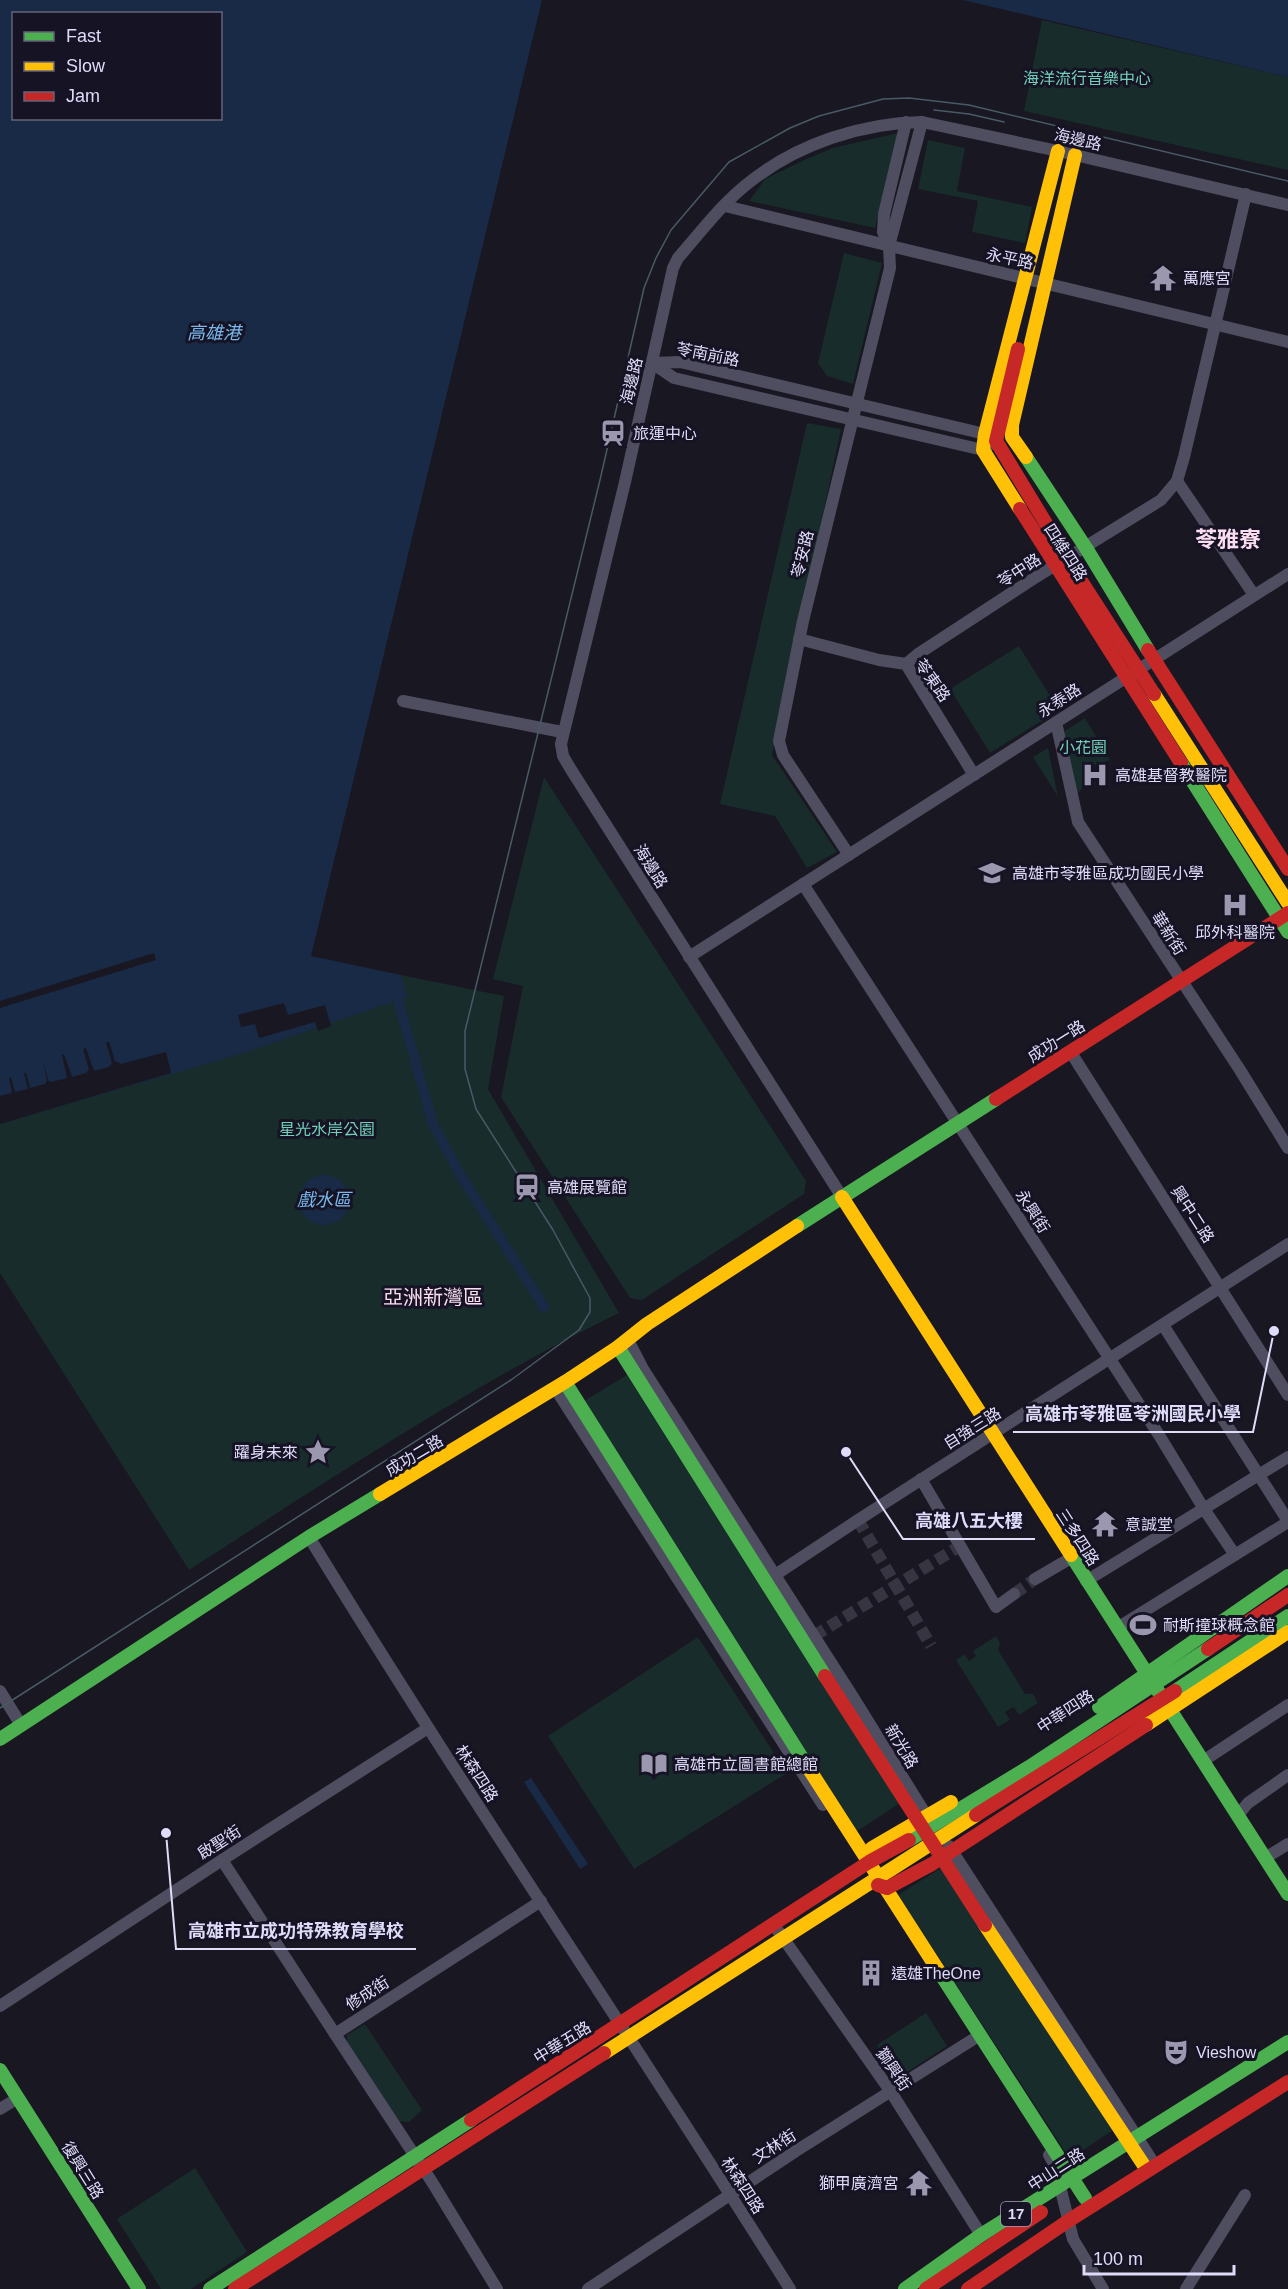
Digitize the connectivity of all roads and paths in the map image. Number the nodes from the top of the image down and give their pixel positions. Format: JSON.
{"nodes":[{"id":1,"x":906,"y":122,"type":"junction"},
{"id":2,"x":922,"y":122,"type":"junction"},
{"id":3,"x":1066,"y":153,"type":"junction"},
{"id":4,"x":1246,"y":194,"type":"junction"},
{"id":5,"x":1288,"y":205,"type":"edge"},
{"id":6,"x":725,"y":206,"type":"junction"},
{"id":7,"x":889,"y":246,"type":"junction"},
{"id":8,"x":1035,"y":280,"type":"junction"},
{"id":9,"x":1217,"y":324,"type":"junction"},
{"id":10,"x":1288,"y":342,"type":"edge"},
{"id":11,"x":652,"y":363,"type":"junction"},
{"id":12,"x":856,"y":405,"type":"junction"},
{"id":13,"x":853,"y":421,"type":"junction"},
{"id":14,"x":1012,"y":437,"type":"junction"},
{"id":15,"x":990,"y":438,"type":"junction"},
{"id":16,"x":983,"y":450,"type":"junction"},
{"id":17,"x":1177,"y":482,"type":"junction"},
{"id":18,"x":1086,"y":548,"type":"junction"},
{"id":19,"x":1061,"y":562,"type":"junction"},
{"id":20,"x":1288,"y":573,"type":"edge"},
{"id":21,"x":1254,"y":595,"type":"junction"},
{"id":22,"x":799,"y":639,"type":"junction"},
{"id":23,"x":1154,"y":660,"type":"junction"},
{"id":24,"x":906,"y":664,"type":"junction"},
{"id":25,"x":1133,"y":673,"type":"junction"},
{"id":26,"x":404,"y":701,"type":"dead end"},
{"id":27,"x":1056,"y":722,"type":"junction"},
{"id":28,"x":562,"y":732,"type":"junction"},
{"id":29,"x":974,"y":775,"type":"junction"},
{"id":30,"x":849,"y":855,"type":"junction"},
{"id":31,"x":1288,"y":868,"type":"edge"},
{"id":32,"x":803,"y":884,"type":"junction"},
{"id":33,"x":1288,"y":903,"type":"edge"},
{"id":34,"x":1284,"y":915,"type":"edge"},
{"id":35,"x":1288,"y":932,"type":"edge"},
{"id":36,"x":688,"y":957,"type":"junction"},
{"id":37,"x":1181,"y":981,"type":"junction"},
{"id":38,"x":1070,"y":1051,"type":"junction"},
{"id":39,"x":957,"y":1123,"type":"junction"},
{"id":40,"x":1288,"y":1148,"type":"edge"},
{"id":41,"x":842,"y":1197,"type":"junction"},
{"id":42,"x":1288,"y":1244,"type":"edge"},
{"id":43,"x":1220,"y":1288,"type":"junction"},
{"id":44,"x":1163,"y":1325,"type":"junction"},
{"id":45,"x":623,"y":1344,"type":"junction"},
{"id":46,"x":1109,"y":1359,"type":"junction"},
{"id":47,"x":560,"y":1385,"type":"junction"},
{"id":48,"x":1288,"y":1395,"type":"edge"},
{"id":49,"x":993,"y":1434,"type":"junction"},
{"id":50,"x":1288,"y":1457,"type":"edge"},
{"id":51,"x":1259,"y":1475,"type":"junction"},
{"id":52,"x":921,"y":1479,"type":"junction"},
{"id":53,"x":1204,"y":1509,"type":"junction"},
{"id":54,"x":1288,"y":1522,"type":"edge"},
{"id":55,"x":309,"y":1537,"type":"junction"},
{"id":56,"x":1235,"y":1555,"type":"junction"},
{"id":57,"x":1071,"y":1558,"type":"junction"},
{"id":58,"x":1288,"y":1576,"type":"edge"},
{"id":59,"x":770,"y":1579,"type":"junction"},
{"id":60,"x":1035,"y":1579,"type":"tunnel mouth"},
{"id":61,"x":1086,"y":1581,"type":"junction"},
{"id":62,"x":1014,"y":1594,"type":"tunnel mouth"},
{"id":63,"x":1288,"y":1595,"type":"edge"},
{"id":64,"x":1288,"y":1616,"type":"edge"},
{"id":65,"x":1118,"y":1628,"type":"junction"},
{"id":66,"x":1288,"y":1632,"type":"edge"},
{"id":67,"x":1151,"y":1680,"type":"junction"},
{"id":68,"x":0,"y":1691,"type":"edge"},
{"id":69,"x":1166,"y":1703,"type":"junction"},
{"id":70,"x":1288,"y":1705,"type":"edge"},
{"id":71,"x":21,"y":1725,"type":"junction"},
{"id":72,"x":428,"y":1728,"type":"junction"},
{"id":73,"x":0,"y":1739,"type":"edge"},
{"id":74,"x":1203,"y":1761,"type":"junction"},
{"id":75,"x":1288,"y":1775,"type":"edge"},
{"id":76,"x":1238,"y":1815,"type":"junction"},
{"id":77,"x":928,"y":1829,"type":"junction"},
{"id":78,"x":1288,"y":1844,"type":"edge"},
{"id":79,"x":946,"y":1855,"type":"junction"},
{"id":80,"x":1265,"y":1858,"type":"junction"},
{"id":81,"x":222,"y":1860,"type":"junction"},
{"id":82,"x":865,"y":1860,"type":"junction"},
{"id":83,"x":879,"y":1882,"type":"junction"},
{"id":84,"x":1288,"y":1894,"type":"edge"},
{"id":85,"x":541,"y":1901,"type":"junction"},
{"id":86,"x":774,"y":1925,"type":"junction"},
{"id":87,"x":784,"y":1938,"type":"junction"},
{"id":88,"x":0,"y":2006,"type":"edge"},
{"id":89,"x":621,"y":2024,"type":"junction"},
{"id":90,"x":335,"y":2034,"type":"junction"},
{"id":91,"x":629,"y":2037,"type":"junction"},
{"id":92,"x":977,"y":2037,"type":"junction"},
{"id":93,"x":1288,"y":2042,"type":"edge"},
{"id":94,"x":0,"y":2070,"type":"edge"},
{"id":95,"x":1288,"y":2082,"type":"edge"},
{"id":96,"x":891,"y":2092,"type":"junction"},
{"id":97,"x":18,"y":2098,"type":"junction"},
{"id":98,"x":0,"y":2109,"type":"edge"},
{"id":99,"x":1133,"y":2142,"type":"junction"},
{"id":100,"x":418,"y":2161,"type":"junction"},
{"id":101,"x":1148,"y":2166,"type":"junction"},
{"id":102,"x":730,"y":2195,"type":"junction"},
{"id":103,"x":1245,"y":2195,"type":"dead end"},
{"id":104,"x":1070,"y":2197,"type":"junction"},
{"id":105,"x":981,"y":2235,"type":"junction"},
{"id":106,"x":139,"y":2289,"type":"edge"},
{"id":107,"x":210,"y":2289,"type":"edge"},
{"id":108,"x":235,"y":2289,"type":"edge"},
{"id":109,"x":497,"y":2289,"type":"edge"},
{"id":110,"x":588,"y":2289,"type":"edge"},
{"id":111,"x":790,"y":2289,"type":"edge"},
{"id":112,"x":904,"y":2289,"type":"edge"},
{"id":113,"x":926,"y":2289,"type":"edge"},
{"id":114,"x":948,"y":2289,"type":"edge"},
{"id":115,"x":968,"y":2289,"type":"edge"},
{"id":116,"x":1102,"y":2289,"type":"edge"},
{"id":117,"x":1186,"y":2289,"type":"edge"}],
"edges":[{"from":1,"to":2,"type":"street","name":"海邊路"},
{"from":1,"to":6,"type":"street","name":"海邊路"},
{"from":1,"to":7,"type":"street","name":"苓安路"},
{"from":2,"to":3,"type":"street","name":"海邊路"},
{"from":2,"to":7,"type":"street","name":"苓安路"},
{"from":3,"to":4,"type":"street","name":"海邊路"},
{"from":3,"to":8,"type":"street"},
{"from":3,"to":8,"type":"street"},
{"from":4,"to":5,"type":"street","name":"海邊路"},
{"from":4,"to":9,"type":"street"},
{"from":6,"to":7,"type":"street","name":"永平路"},
{"from":6,"to":11,"type":"street","name":"海邊路"},
{"from":7,"to":8,"type":"street","name":"永平路"},
{"from":7,"to":12,"type":"street","name":"苓安路"},
{"from":8,"to":9,"type":"street","name":"永平路"},
{"from":8,"to":14,"type":"street"},
{"from":8,"to":15,"type":"street"},
{"from":9,"to":10,"type":"street","name":"永平路"},
{"from":9,"to":17,"type":"street"},
{"from":11,"to":12,"type":"street","name":"苓南前路"},
{"from":11,"to":13,"type":"street","name":"苓南前路"},
{"from":11,"to":28,"type":"street","name":"海邊路"},
{"from":12,"to":13,"type":"street","name":"苓安路"},
{"from":12,"to":15,"type":"street","name":"苓南前路"},
{"from":13,"to":16,"type":"street","name":"苓南前路"},
{"from":13,"to":22,"type":"street","name":"苓安路"},
{"from":14,"to":15,"type":"street"},
{"from":14,"to":18,"type":"street","name":"四維四路"},
{"from":15,"to":16,"type":"street"},
{"from":15,"to":19,"type":"street","name":"四維四路"},
{"from":16,"to":19,"type":"street","name":"四維四路"},
{"from":17,"to":18,"type":"street","name":"苓中路"},
{"from":17,"to":21,"type":"street"},
{"from":18,"to":19,"type":"street","name":"苓中路"},
{"from":18,"to":23,"type":"street","name":"四維四路"},
{"from":19,"to":24,"type":"street","name":"苓中路"},
{"from":19,"to":25,"type":"street","name":"四維四路"},
{"from":20,"to":21,"type":"street","name":"永泰路"},
{"from":21,"to":23,"type":"street","name":"永泰路"},
{"from":22,"to":24,"type":"street","name":"苓東路"},
{"from":22,"to":30,"type":"street","name":"苓安路"},
{"from":23,"to":25,"type":"street","name":"永泰路"},
{"from":23,"to":31,"type":"street","name":"四維四路"},
{"from":24,"to":29,"type":"street","name":"苓東路"},
{"from":25,"to":27,"type":"street","name":"永泰路"},
{"from":25,"to":33,"type":"street","name":"四維四路"},
{"from":25,"to":34,"type":"street","name":"四維四路"},
{"from":26,"to":28,"type":"street"},
{"from":27,"to":29,"type":"street","name":"永泰路"},
{"from":27,"to":37,"type":"street","name":"華新街"},
{"from":28,"to":36,"type":"street","name":"海邊路"},
{"from":29,"to":30,"type":"street","name":"永泰路"},
{"from":30,"to":32,"type":"street","name":"永泰路"},
{"from":32,"to":36,"type":"street","name":"永泰路"},
{"from":32,"to":39,"type":"street","name":"永興街"},
{"from":34,"to":35,"type":"street","name":"四維四路"},
{"from":34,"to":37,"type":"street","name":"成功一路"},
{"from":36,"to":41,"type":"street","name":"海邊路"},
{"from":37,"to":38,"type":"street","name":"成功一路"},
{"from":37,"to":40,"type":"street","name":"華新街"},
{"from":38,"to":39,"type":"street","name":"成功一路"},
{"from":38,"to":43,"type":"street","name":"興中二路"},
{"from":39,"to":41,"type":"street","name":"成功一路"},
{"from":39,"to":46,"type":"street","name":"永興街"},
{"from":41,"to":45,"type":"street","name":"成功二路"},
{"from":41,"to":49,"type":"street","name":"三多四路"},
{"from":42,"to":43,"type":"street","name":"自強三路"},
{"from":43,"to":44,"type":"street","name":"自強三路"},
{"from":43,"to":48,"type":"street","name":"興中二路"},
{"from":44,"to":46,"type":"street","name":"自強三路"},
{"from":44,"to":51,"type":"street"},
{"from":45,"to":47,"type":"street","name":"成功二路"},
{"from":45,"to":59,"type":"street","name":"新光路"},
{"from":46,"to":49,"type":"street","name":"自強三路"},
{"from":46,"to":53,"type":"street","name":"永興街"},
{"from":47,"to":55,"type":"street","name":"成功二路"},
{"from":47,"to":82,"type":"street"},
{"from":49,"to":52,"type":"street","name":"自強三路"},
{"from":49,"to":57,"type":"street","name":"三多四路"},
{"from":50,"to":51,"type":"street"},
{"from":51,"to":53,"type":"street"},
{"from":51,"to":54,"type":"street"},
{"from":52,"to":59,"type":"street","name":"自強三路"},
{"from":52,"to":62,"type":"street"},
{"from":53,"to":56,"type":"street","name":"永興街"},
{"from":53,"to":61,"type":"street"},
{"from":54,"to":56,"type":"street"},
{"from":55,"to":71,"type":"street","name":"成功二路"},
{"from":55,"to":72,"type":"street","name":"林森四路"},
{"from":56,"to":65,"type":"street"},
{"from":57,"to":60,"type":"street"},
{"from":57,"to":61,"type":"street","name":"三多四路"},
{"from":58,"to":67,"type":"street","name":"中華四路"},
{"from":59,"to":77,"type":"street","name":"新光路"},
{"from":61,"to":65,"type":"street","name":"三多四路"},
{"from":63,"to":67,"type":"street","name":"中華四路"},
{"from":64,"to":69,"type":"street","name":"中華四路"},
{"from":65,"to":67,"type":"street","name":"三多四路"},
{"from":66,"to":69,"type":"street","name":"中華四路"},
{"from":67,"to":69,"type":"street","name":"三多四路"},
{"from":67,"to":77,"type":"street","name":"中華四路"},
{"from":68,"to":71,"type":"street"},
{"from":69,"to":74,"type":"street","name":"三多四路"},
{"from":69,"to":77,"type":"street","name":"中華四路"},
{"from":69,"to":79,"type":"street","name":"中華四路"},
{"from":70,"to":74,"type":"street"},
{"from":71,"to":73,"type":"street","name":"成功二路"},
{"from":72,"to":81,"type":"street","name":"啟聖街"},
{"from":72,"to":85,"type":"street","name":"林森四路"},
{"from":74,"to":76,"type":"street","name":"三多四路"},
{"from":75,"to":76,"type":"street"},
{"from":76,"to":80,"type":"street","name":"三多四路"},
{"from":77,"to":79,"type":"street","name":"新光路"},
{"from":77,"to":82,"type":"street","name":"中華四路"},
{"from":77,"to":83,"type":"street","name":"中華五路"},
{"from":78,"to":80,"type":"street"},
{"from":79,"to":83,"type":"street","name":"中華四路"},
{"from":79,"to":99,"type":"street","name":"新光路"},
{"from":80,"to":84,"type":"street","name":"三多四路"},
{"from":81,"to":88,"type":"street","name":"啟聖街"},
{"from":81,"to":90,"type":"street"},
{"from":82,"to":83,"type":"street"},
{"from":82,"to":86,"type":"street","name":"中華五路"},
{"from":83,"to":87,"type":"street","name":"中華五路"},
{"from":83,"to":92,"type":"street"},
{"from":85,"to":89,"type":"street","name":"林森四路"},
{"from":85,"to":90,"type":"street","name":"修成街"},
{"from":86,"to":87,"type":"street","name":"獅興街"},
{"from":86,"to":89,"type":"street","name":"中華五路"},
{"from":87,"to":91,"type":"street","name":"中華五路"},
{"from":87,"to":96,"type":"street","name":"獅興街"},
{"from":89,"to":91,"type":"street","name":"林森四路"},
{"from":89,"to":100,"type":"street","name":"中華五路"},
{"from":90,"to":100,"type":"street"},
{"from":91,"to":100,"type":"street","name":"中華五路"},
{"from":91,"to":102,"type":"street","name":"林森四路"},
{"from":92,"to":96,"type":"street","name":"文林街"},
{"from":92,"to":104,"type":"street"},
{"from":93,"to":99,"type":"street","name":"中山二路","number":"17"},
{"from":94,"to":97,"type":"street","name":"復興三路"},
{"from":95,"to":101,"type":"street","name":"中山二路","number":"17"},
{"from":96,"to":102,"type":"street","name":"文林街"},
{"from":96,"to":105,"type":"street","name":"獅興街"},
{"from":97,"to":98,"type":"street"},
{"from":97,"to":106,"type":"street","name":"復興三路"},
{"from":99,"to":101,"type":"street","name":"新光路"},
{"from":99,"to":104,"type":"street","name":"中山二路","number":"17"},
{"from":100,"to":107,"type":"street","name":"中華五路"},
{"from":100,"to":108,"type":"street","name":"中華五路"},
{"from":100,"to":109,"type":"street"},
{"from":101,"to":104,"type":"street","name":"中山二路","number":"17"},
{"from":101,"to":104,"type":"street","name":"中山二路","number":"17"},
{"from":102,"to":110,"type":"street","name":"文林街"},
{"from":102,"to":111,"type":"street","name":"林森四路"},
{"from":103,"to":117,"type":"street"},
{"from":104,"to":105,"type":"street","name":"中山二路","number":"17"},
{"from":104,"to":113,"type":"street","name":"中山二路","number":"17"},
{"from":104,"to":114,"type":"street","name":"中山二路","number":"17"},
{"from":104,"to":115,"type":"street","name":"中山二路","number":"17"},
{"from":104,"to":116,"type":"street"},
{"from":105,"to":112,"type":"street","name":"中山二路","number":"17"}]}
